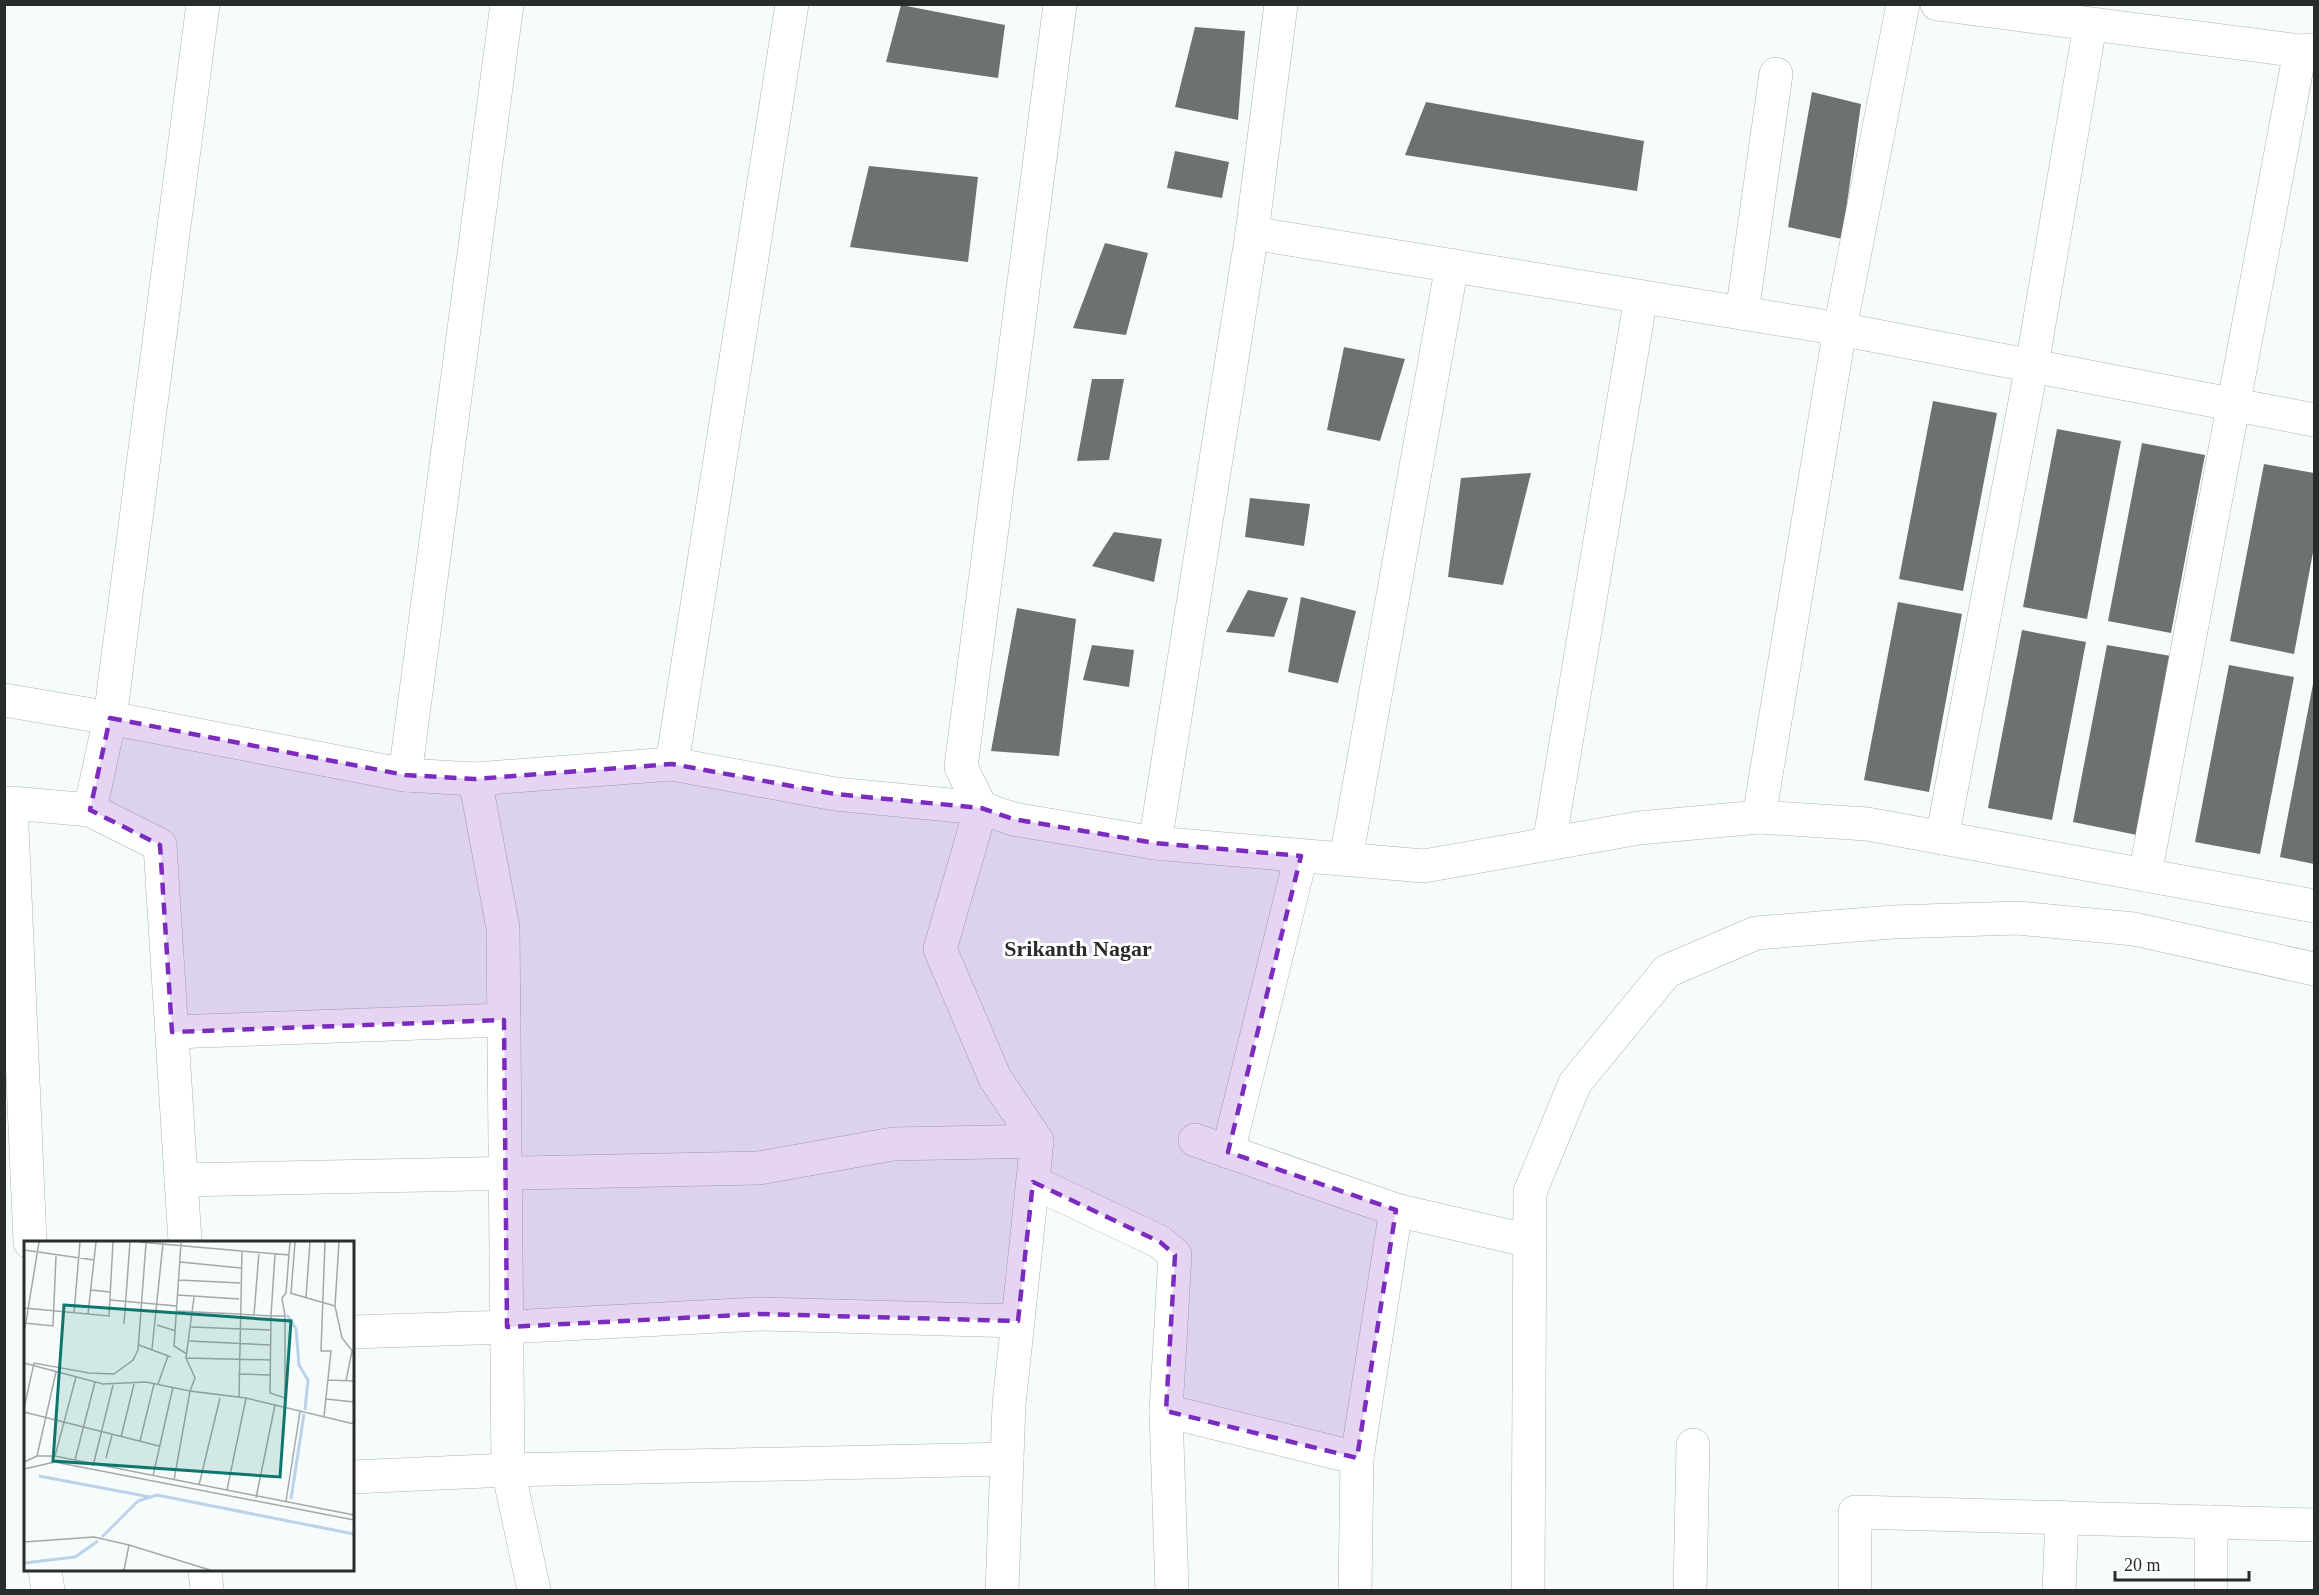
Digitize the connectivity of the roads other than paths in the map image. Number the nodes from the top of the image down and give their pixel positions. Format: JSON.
{"nodes":[{"id":1,"x":203,"y":4,"type":"edge"},
{"id":2,"x":507,"y":4,"type":"edge"},
{"id":3,"x":792,"y":4,"type":"edge"},
{"id":4,"x":1060,"y":4,"type":"edge"},
{"id":5,"x":1281,"y":4,"type":"edge"},
{"id":6,"x":1903,"y":4,"type":"edge"},
{"id":7,"x":1937,"y":4,"type":"edge"},
{"id":8,"x":2090,"y":26,"type":"junction"},
{"id":9,"x":2307,"y":51,"type":"edge"},
{"id":10,"x":1776,"y":74,"type":"dead end"},
{"id":11,"x":1252,"y":233,"type":"junction"},
{"id":12,"x":1452,"y":265,"type":"junction"},
{"id":13,"x":1641,"y":297,"type":"junction"},
{"id":14,"x":1742,"y":313,"type":"junction"},
{"id":15,"x":1840,"y":329,"type":"junction"},
{"id":16,"x":2032,"y":365,"type":"junction"},
{"id":17,"x":2235,"y":405,"type":"junction"},
{"id":18,"x":2314,"y":420,"type":"edge"},
{"id":19,"x":4,"y":700,"type":"edge"},
{"id":20,"x":110,"y":718,"type":"junction"},
{"id":21,"x":672,"y":764,"type":"junction"},
{"id":22,"x":405,"y":776,"type":"junction"},
{"id":23,"x":475,"y":779,"type":"junction"},
{"id":24,"x":981,"y":808,"type":"junction"},
{"id":25,"x":90,"y":810,"type":"junction"},
{"id":26,"x":1759,"y":817,"type":"junction"},
{"id":27,"x":1942,"y":838,"type":"junction"},
{"id":28,"x":1155,"y":843,"type":"junction"},
{"id":29,"x":1549,"y":844,"type":"junction"},
{"id":30,"x":1301,"y":856,"type":"junction"},
{"id":31,"x":1346,"y":859,"type":"junction"},
{"id":32,"x":2145,"y":875,"type":"junction"},
{"id":33,"x":2314,"y":906,"type":"edge"},
{"id":34,"x":2314,"y":969,"type":"edge"},
{"id":35,"x":504,"y":1020,"type":"junction"},
{"id":36,"x":172,"y":1032,"type":"junction"},
{"id":37,"x":1195,"y":1140,"type":"dead end"},
{"id":38,"x":1037,"y":1141,"type":"junction"},
{"id":39,"x":1228,"y":1152,"type":"junction"},
{"id":40,"x":505,"y":1172,"type":"junction"},
{"id":41,"x":181,"y":1180,"type":"junction"},
{"id":42,"x":1033,"y":1182,"type":"junction"},
{"id":43,"x":1396,"y":1210,"type":"junction"},
{"id":44,"x":30,"y":1241,"type":"edge"},
{"id":45,"x":185,"y":1241,"type":"edge"},
{"id":46,"x":1530,"y":1241,"type":"junction"},
{"id":47,"x":1018,"y":1322,"type":"junction"},
{"id":48,"x":507,"y":1328,"type":"junction"},
{"id":49,"x":354,"y":1332,"type":"edge"},
{"id":50,"x":1166,"y":1411,"type":"junction"},
{"id":51,"x":1693,"y":1445,"type":"dead end"},
{"id":52,"x":1357,"y":1458,"type":"junction"},
{"id":53,"x":1007,"y":1459,"type":"junction"},
{"id":54,"x":508,"y":1470,"type":"junction"},
{"id":55,"x":354,"y":1477,"type":"edge"},
{"id":56,"x":2062,"y":1517,"type":"junction"},
{"id":57,"x":2211,"y":1522,"type":"junction"},
{"id":58,"x":2314,"y":1524,"type":"edge"},
{"id":59,"x":45,"y":1571,"type":"edge"},
{"id":60,"x":205,"y":1571,"type":"edge"},
{"id":61,"x":48,"y":1590,"type":"edge"},
{"id":62,"x":207,"y":1590,"type":"edge"},
{"id":63,"x":534,"y":1590,"type":"edge"},
{"id":64,"x":1002,"y":1590,"type":"edge"},
{"id":65,"x":1172,"y":1590,"type":"edge"},
{"id":66,"x":1355,"y":1590,"type":"edge"},
{"id":67,"x":1528,"y":1590,"type":"edge"},
{"id":68,"x":1690,"y":1590,"type":"edge"},
{"id":69,"x":1856,"y":1590,"type":"edge"},
{"id":70,"x":2059,"y":1590,"type":"edge"},
{"id":71,"x":2211,"y":1590,"type":"edge"}],
"edges":[{"from":1,"to":20,"type":"street"},
{"from":2,"to":22,"type":"street"},
{"from":3,"to":21,"type":"street"},
{"from":4,"to":24,"type":"street"},
{"from":5,"to":11,"type":"street"},
{"from":6,"to":15,"type":"street"},
{"from":7,"to":8,"type":"street"},
{"from":8,"to":9,"type":"street"},
{"from":8,"to":16,"type":"street"},
{"from":9,"to":17,"type":"street"},
{"from":10,"to":14,"type":"street"},
{"from":11,"to":12,"type":"street"},
{"from":11,"to":28,"type":"street"},
{"from":12,"to":13,"type":"street"},
{"from":12,"to":31,"type":"street"},
{"from":13,"to":14,"type":"street"},
{"from":13,"to":29,"type":"street"},
{"from":14,"to":15,"type":"street"},
{"from":15,"to":16,"type":"street"},
{"from":15,"to":26,"type":"street"},
{"from":16,"to":17,"type":"street"},
{"from":16,"to":27,"type":"street"},
{"from":17,"to":18,"type":"street"},
{"from":17,"to":32,"type":"street"},
{"from":19,"to":20,"type":"street"},
{"from":20,"to":22,"type":"street"},
{"from":20,"to":25,"type":"street"},
{"from":21,"to":23,"type":"street"},
{"from":21,"to":24,"type":"street"},
{"from":22,"to":23,"type":"street"},
{"from":23,"to":35,"type":"street"},
{"from":24,"to":28,"type":"street"},
{"from":24,"to":38,"type":"street"},
{"from":25,"to":36,"type":"street"},
{"from":25,"to":44,"type":"street"},
{"from":26,"to":27,"type":"street"},
{"from":26,"to":29,"type":"street"},
{"from":27,"to":32,"type":"street"},
{"from":28,"to":30,"type":"street"},
{"from":29,"to":31,"type":"street"},
{"from":30,"to":31,"type":"street"},
{"from":30,"to":39,"type":"street"},
{"from":32,"to":33,"type":"street"},
{"from":34,"to":46,"type":"street"},
{"from":35,"to":36,"type":"street"},
{"from":35,"to":40,"type":"street"},
{"from":36,"to":41,"type":"street"},
{"from":37,"to":39,"type":"street"},
{"from":38,"to":40,"type":"street"},
{"from":38,"to":42,"type":"street"},
{"from":39,"to":43,"type":"street"},
{"from":40,"to":41,"type":"street"},
{"from":40,"to":48,"type":"street"},
{"from":41,"to":45,"type":"street"},
{"from":42,"to":47,"type":"street"},
{"from":42,"to":50,"type":"street"},
{"from":43,"to":46,"type":"street"},
{"from":43,"to":52,"type":"street"},
{"from":46,"to":67,"type":"street"},
{"from":47,"to":48,"type":"street"},
{"from":47,"to":53,"type":"street"},
{"from":48,"to":49,"type":"street"},
{"from":48,"to":54,"type":"street"},
{"from":50,"to":52,"type":"street"},
{"from":50,"to":65,"type":"street"},
{"from":51,"to":68,"type":"street"},
{"from":52,"to":66,"type":"street"},
{"from":53,"to":54,"type":"street"},
{"from":53,"to":64,"type":"street"},
{"from":54,"to":55,"type":"street"},
{"from":54,"to":63,"type":"street"},
{"from":56,"to":57,"type":"street"},
{"from":56,"to":69,"type":"street"},
{"from":56,"to":70,"type":"street"},
{"from":57,"to":58,"type":"street"},
{"from":57,"to":71,"type":"street"},
{"from":59,"to":61,"type":"street"},
{"from":60,"to":62,"type":"street"}]}
